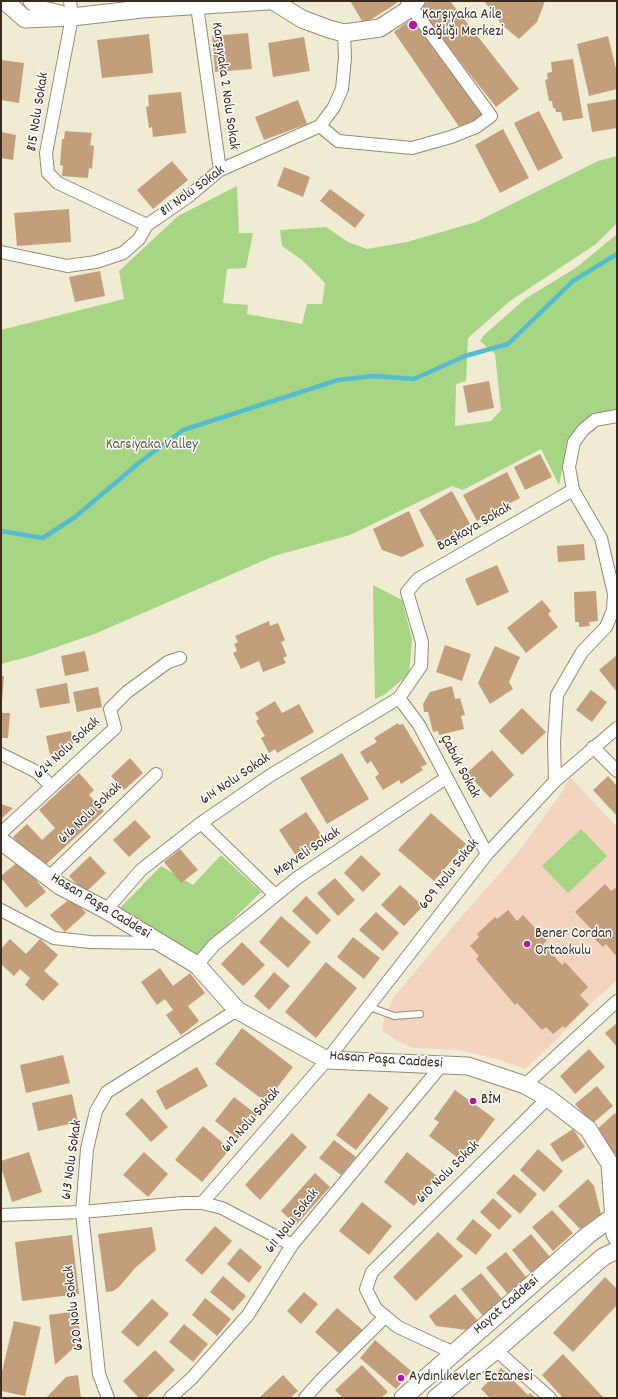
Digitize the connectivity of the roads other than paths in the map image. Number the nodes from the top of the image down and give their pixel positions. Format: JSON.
{"nodes":[{"id":1,"x":5,"y":1,"type":"edge"},
{"id":2,"x":32,"y":1,"type":"edge"},
{"id":3,"x":268,"y":1,"type":"edge"},
{"id":4,"x":273,"y":1,"type":"edge"},
{"id":5,"x":411,"y":3,"type":"edge"},
{"id":6,"x":197,"y":4,"type":"edge"},
{"id":7,"x":142,"y":5,"type":"edge"},
{"id":8,"x":71,"y":9,"type":"edge"},
{"id":9,"x":344,"y":33,"type":"junction"},
{"id":10,"x":320,"y":126,"type":"junction"},
{"id":11,"x":220,"y":170,"type":"junction"},
{"id":12,"x":147,"y":225,"type":"junction"},
{"id":13,"x":1,"y":252,"type":"edge"},
{"id":14,"x":617,"y":416,"type":"edge"},
{"id":15,"x":573,"y":490,"type":"junction"},
{"id":16,"x":180,"y":658,"type":"dead end"},
{"id":17,"x":400,"y":698,"type":"junction"},
{"id":18,"x":617,"y":728,"type":"edge"},
{"id":19,"x":593,"y":747,"type":"junction"},
{"id":20,"x":1,"y":754,"type":"edge"},
{"id":21,"x":617,"y":772,"type":"edge"},
{"id":22,"x":156,"y":774,"type":"dead end"},
{"id":23,"x":446,"y":778,"type":"junction"},
{"id":24,"x":555,"y":781,"type":"junction"},
{"id":25,"x":51,"y":786,"type":"junction"},
{"id":26,"x":201,"y":823,"type":"junction"},
{"id":27,"x":1,"y":833,"type":"edge"},
{"id":28,"x":1,"y":841,"type":"edge"},
{"id":29,"x":487,"y":854,"type":"junction"},
{"id":30,"x":49,"y":877,"type":"junction"},
{"id":31,"x":275,"y":895,"type":"junction"},
{"id":32,"x":1,"y":910,"type":"edge"},
{"id":33,"x":106,"y":910,"type":"junction"},
{"id":34,"x":159,"y":943,"type":"junction"},
{"id":35,"x":197,"y":965,"type":"junction"},
{"id":36,"x":617,"y":1001,"type":"edge"},
{"id":37,"x":367,"y":1006,"type":"junction"},
{"id":38,"x":237,"y":1010,"type":"junction"},
{"id":39,"x":420,"y":1014,"type":"dead end"},
{"id":40,"x":326,"y":1060,"type":"junction"},
{"id":41,"x":442,"y":1065,"type":"junction"},
{"id":42,"x":525,"y":1085,"type":"junction"},
{"id":43,"x":548,"y":1098,"type":"junction"},
{"id":44,"x":614,"y":1181,"type":"edge"},
{"id":45,"x":202,"y":1203,"type":"junction"},
{"id":46,"x":82,"y":1212,"type":"junction"},
{"id":47,"x":1,"y":1214,"type":"edge"},
{"id":48,"x":616,"y":1234,"type":"edge"},
{"id":49,"x":292,"y":1245,"type":"junction"},
{"id":50,"x":385,"y":1317,"type":"junction"},
{"id":51,"x":496,"y":1350,"type":"junction"},
{"id":52,"x":454,"y":1353,"type":"junction"},
{"id":53,"x":108,"y":1398,"type":"edge"},
{"id":54,"x":170,"y":1398,"type":"edge"},
{"id":55,"x":305,"y":1398,"type":"edge"},
{"id":56,"x":403,"y":1398,"type":"edge"},
{"id":57,"x":436,"y":1398,"type":"edge"},
{"id":58,"x":550,"y":1398,"type":"edge"}],
"edges":[{"from":1,"to":8,"type":"street"},
{"from":2,"to":8,"type":"street"},
{"from":3,"to":6,"type":"street"},
{"from":4,"to":9,"type":"street"},
{"from":5,"to":9,"type":"street"},
{"from":5,"to":10,"type":"street"},
{"from":6,"to":7,"type":"street"},
{"from":6,"to":11,"type":"street","name":"Karşıyaka 2 Nolu Sokak"},
{"from":7,"to":8,"type":"street"},
{"from":8,"to":12,"type":"street","name":"815 Nolu Sokak"},
{"from":9,"to":10,"type":"street","name":"811 Nolu Sokak"},
{"from":10,"to":11,"type":"street","name":"811 Nolu Sokak"},
{"from":11,"to":12,"type":"street","name":"811 Nolu Sokak"},
{"from":12,"to":13,"type":"street","name":"811 Nolu Sokak"},
{"from":14,"to":15,"type":"street"},
{"from":15,"to":17,"type":"street","name":"Başkaya Sokak"},
{"from":15,"to":24,"type":"street"},
{"from":16,"to":25,"type":"street","name":"624 Nolu Sokak"},
{"from":17,"to":23,"type":"street","name":"Çabuk Sokak"},
{"from":17,"to":26,"type":"street","name":"614 Nolu Sokak"},
{"from":18,"to":19,"type":"street","name":"609 Nolu Sokak"},
{"from":19,"to":21,"type":"street"},
{"from":19,"to":24,"type":"street","name":"609 Nolu Sokak"},
{"from":20,"to":25,"type":"street"},
{"from":22,"to":30,"type":"street","name":"616 Nolu Sokak"},
{"from":23,"to":29,"type":"street","name":"Çabuk Sokak"},
{"from":23,"to":31,"type":"street","name":"Meyveli Sokak"},
{"from":24,"to":29,"type":"street","name":"609 Nolu Sokak"},
{"from":25,"to":27,"type":"street","name":"624 Nolu Sokak"},
{"from":26,"to":31,"type":"street"},
{"from":26,"to":33,"type":"street","name":"614 Nolu Sokak"},
{"from":28,"to":30,"type":"street","name":"Hasan Paşa Caddesi"},
{"from":29,"to":37,"type":"street","name":"609 Nolu Sokak"},
{"from":30,"to":33,"type":"street","name":"Hasan Paşa Caddesi"},
{"from":31,"to":35,"type":"street","name":"Meyveli Sokak"},
{"from":32,"to":34,"type":"street"},
{"from":33,"to":34,"type":"street","name":"Hasan Paşa Caddesi"},
{"from":34,"to":35,"type":"street","name":"Hasan Paşa Caddesi"},
{"from":35,"to":38,"type":"street","name":"Hasan Paşa Caddesi"},
{"from":36,"to":42,"type":"street"},
{"from":37,"to":39,"type":"lane"},
{"from":37,"to":40,"type":"street","name":"609 Nolu Sokak"},
{"from":38,"to":40,"type":"street","name":"Hasan Paşa Caddesi"},
{"from":38,"to":46,"type":"street","name":"613 Nolu Sokak"},
{"from":40,"to":41,"type":"street","name":"Hasan Paşa Caddesi"},
{"from":40,"to":45,"type":"street","name":"612 Nolu Sokak"},
{"from":41,"to":42,"type":"street","name":"Hasan Paşa Caddesi"},
{"from":41,"to":49,"type":"street","name":"611 Nolu Sokak"},
{"from":42,"to":43,"type":"street","name":"Hasan Paşa Caddesi"},
{"from":43,"to":44,"type":"street","name":"Hasan Paşa Caddesi"},
{"from":43,"to":50,"type":"street","name":"610 Nolu Sokak"},
{"from":44,"to":48,"type":"street","name":"Hasan Paşa Caddesi"},
{"from":45,"to":46,"type":"street"},
{"from":45,"to":49,"type":"street"},
{"from":46,"to":47,"type":"street","name":"613 Nolu Sokak"},
{"from":46,"to":53,"type":"street","name":"620 Nolu Sokak"},
{"from":48,"to":51,"type":"street","name":"Hayat Caddesi"},
{"from":48,"to":52,"type":"street","name":"Hayat Caddesi"},
{"from":49,"to":54,"type":"street","name":"611 Nolu Sokak"},
{"from":50,"to":52,"type":"street"},
{"from":50,"to":55,"type":"street"},
{"from":51,"to":57,"type":"street","name":"Hayat Caddesi"},
{"from":51,"to":58,"type":"street"},
{"from":52,"to":56,"type":"street","name":"Hayat Caddesi"}]}
